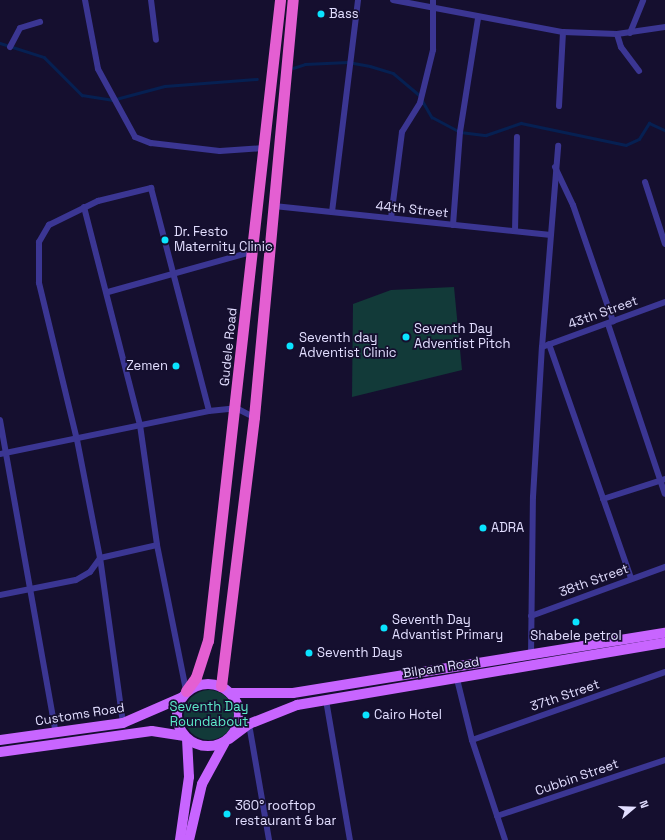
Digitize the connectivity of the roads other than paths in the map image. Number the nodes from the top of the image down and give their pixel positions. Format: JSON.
{"nodes":[{"id":1,"x":85,"y":0,"type":"edge"},
{"id":2,"x":151,"y":0,"type":"edge"},
{"id":3,"x":280,"y":0,"type":"edge"},
{"id":4,"x":293,"y":0,"type":"edge"},
{"id":5,"x":358,"y":0,"type":"edge"},
{"id":6,"x":393,"y":0,"type":"edge"},
{"id":7,"x":643,"y":0,"type":"edge"},
{"id":8,"x":434,"y":3,"type":"edge"},
{"id":9,"x":478,"y":18,"type":"junction"},
{"id":10,"x":40,"y":22,"type":"dead end"},
{"id":11,"x":665,"y":27,"type":"edge"},
{"id":12,"x":563,"y":32,"type":"junction"},
{"id":13,"x":630,"y":33,"type":"junction"},
{"id":14,"x":617,"y":34,"type":"junction"},
{"id":15,"x":156,"y":40,"type":"dead end"},
{"id":16,"x":10,"y":47,"type":"dead end"},
{"id":17,"x":639,"y":71,"type":"dead end"},
{"id":18,"x":559,"y":106,"type":"dead end"},
{"id":19,"x":517,"y":137,"type":"dead end"},
{"id":20,"x":558,"y":146,"type":"dead end"},
{"id":21,"x":266,"y":148,"type":"junction"},
{"id":22,"x":555,"y":167,"type":"junction"},
{"id":23,"x":645,"y":182,"type":"dead end"},
{"id":24,"x":274,"y":206,"type":"junction"},
{"id":25,"x":84,"y":207,"type":"junction"},
{"id":26,"x":332,"y":212,"type":"junction"},
{"id":27,"x":391,"y":218,"type":"junction"},
{"id":28,"x":453,"y":225,"type":"junction"},
{"id":29,"x":514,"y":231,"type":"junction"},
{"id":30,"x":548,"y":235,"type":"junction"},
{"id":31,"x":665,"y":244,"type":"edge"},
{"id":32,"x":251,"y":252,"type":"junction"},
{"id":33,"x":175,"y":276,"type":"junction"},
{"id":34,"x":108,"y":292,"type":"junction"},
{"id":35,"x":665,"y":302,"type":"edge"},
{"id":36,"x":611,"y":323,"type":"junction"},
{"id":37,"x":549,"y":344,"type":"junction"},
{"id":38,"x":542,"y":347,"type":"junction"},
{"id":39,"x":236,"y":408,"type":"junction"},
{"id":40,"x":209,"y":411,"type":"junction"},
{"id":41,"x":254,"y":417,"type":"junction"},
{"id":42,"x":0,"y":420,"type":"edge"},
{"id":43,"x":140,"y":425,"type":"junction"},
{"id":44,"x":77,"y":440,"type":"junction"},
{"id":45,"x":3,"y":454,"type":"edge"},
{"id":46,"x":662,"y":480,"type":"edge"},
{"id":47,"x":665,"y":494,"type":"edge"},
{"id":48,"x":603,"y":499,"type":"junction"},
{"id":49,"x":158,"y":545,"type":"junction"},
{"id":50,"x":100,"y":558,"type":"junction"},
{"id":51,"x":665,"y":567,"type":"edge"},
{"id":52,"x":631,"y":578,"type":"junction"},
{"id":53,"x":28,"y":590,"type":"junction"},
{"id":54,"x":0,"y":595,"type":"edge"},
{"id":55,"x":531,"y":616,"type":"junction"},
{"id":56,"x":665,"y":633,"type":"edge"},
{"id":57,"x":665,"y":644,"type":"edge"},
{"id":58,"x":531,"y":656,"type":"junction"},
{"id":59,"x":531,"y":666,"type":"junction"},
{"id":60,"x":665,"y":672,"type":"edge"},
{"id":61,"x":457,"y":679,"type":"junction"},
{"id":62,"x":226,"y":689,"type":"junction"},
{"id":63,"x":184,"y":694,"type":"junction"},
{"id":64,"x":326,"y":700,"type":"junction"},
{"id":65,"x":123,"y":723,"type":"junction"},
{"id":66,"x":249,"y":724,"type":"junction"},
{"id":67,"x":56,"y":733,"type":"junction"},
{"id":68,"x":186,"y":738,"type":"junction"},
{"id":69,"x":0,"y":740,"type":"edge"},
{"id":70,"x":472,"y":740,"type":"junction"},
{"id":71,"x":227,"y":741,"type":"junction"},
{"id":72,"x":0,"y":752,"type":"edge"},
{"id":73,"x":665,"y":760,"type":"edge"},
{"id":74,"x":497,"y":816,"type":"junction"},
{"id":75,"x":180,"y":840,"type":"edge"},
{"id":76,"x":189,"y":840,"type":"edge"},
{"id":77,"x":269,"y":840,"type":"edge"},
{"id":78,"x":350,"y":840,"type":"edge"},
{"id":79,"x":505,"y":840,"type":"edge"}],
"edges":[{"from":1,"to":21,"type":"street"},
{"from":2,"to":15,"type":"street"},
{"from":3,"to":21,"type":"highway","name":"Gudele Road"},
{"from":4,"to":24,"type":"highway"},
{"from":5,"to":26,"type":"street"},
{"from":6,"to":8,"type":"street"},
{"from":7,"to":13,"type":"street"},
{"from":8,"to":9,"type":"street"},
{"from":8,"to":27,"type":"street"},
{"from":9,"to":12,"type":"street"},
{"from":9,"to":28,"type":"street"},
{"from":10,"to":16,"type":"street"},
{"from":11,"to":13,"type":"street"},
{"from":12,"to":14,"type":"street"},
{"from":12,"to":18,"type":"street"},
{"from":13,"to":14,"type":"street"},
{"from":14,"to":17,"type":"street"},
{"from":19,"to":29,"type":"street"},
{"from":20,"to":22,"type":"street"},
{"from":21,"to":32,"type":"highway","name":"Gudele Road"},
{"from":22,"to":30,"type":"street"},
{"from":22,"to":36,"type":"street"},
{"from":23,"to":31,"type":"street"},
{"from":24,"to":26,"type":"street","name":"44th Street"},
{"from":24,"to":41,"type":"highway"},
{"from":25,"to":33,"type":"street"},
{"from":25,"to":34,"type":"street"},
{"from":25,"to":44,"type":"street"},
{"from":26,"to":27,"type":"street","name":"44th Street"},
{"from":27,"to":28,"type":"street","name":"44th Street"},
{"from":28,"to":29,"type":"street","name":"44th Street"},
{"from":29,"to":30,"type":"street","name":"44th Street"},
{"from":30,"to":38,"type":"street"},
{"from":32,"to":33,"type":"street"},
{"from":32,"to":39,"type":"highway","name":"Gudele Road"},
{"from":33,"to":34,"type":"street"},
{"from":33,"to":40,"type":"street"},
{"from":34,"to":43,"type":"street"},
{"from":35,"to":36,"type":"street","name":"43th Street"},
{"from":36,"to":37,"type":"street","name":"43th Street"},
{"from":36,"to":46,"type":"street"},
{"from":37,"to":38,"type":"street","name":"43th Street"},
{"from":37,"to":48,"type":"street"},
{"from":38,"to":55,"type":"street"},
{"from":39,"to":40,"type":"street"},
{"from":39,"to":41,"type":"street"},
{"from":39,"to":63,"type":"highway","name":"Gudele Road"},
{"from":40,"to":43,"type":"street"},
{"from":41,"to":62,"type":"highway"},
{"from":42,"to":45,"type":"street"},
{"from":43,"to":44,"type":"street"},
{"from":43,"to":49,"type":"street"},
{"from":44,"to":45,"type":"street"},
{"from":44,"to":50,"type":"street"},
{"from":45,"to":53,"type":"street"},
{"from":46,"to":47,"type":"street"},
{"from":46,"to":48,"type":"street"},
{"from":48,"to":52,"type":"street"},
{"from":49,"to":50,"type":"street"},
{"from":49,"to":63,"type":"street"},
{"from":50,"to":53,"type":"street"},
{"from":50,"to":65,"type":"street"},
{"from":51,"to":52,"type":"street","name":"38th Street"},
{"from":52,"to":55,"type":"street","name":"38th Street"},
{"from":53,"to":54,"type":"street"},
{"from":53,"to":67,"type":"street"},
{"from":55,"to":58,"type":"street"},
{"from":56,"to":58,"type":"main road","name":"Bilpam Road"},
{"from":57,"to":59,"type":"main road","name":"Bilpam Road"},
{"from":58,"to":59,"type":"street"},
{"from":58,"to":62,"type":"main road","name":"Bilpam Road"},
{"from":59,"to":61,"type":"main road","name":"Bilpam Road"},
{"from":60,"to":70,"type":"street","name":"37th Street"},
{"from":61,"to":64,"type":"main road","name":"Bilpam Road"},
{"from":61,"to":70,"type":"street"},
{"from":62,"to":63,"type":"main road"},
{"from":62,"to":71,"type":"main road"},
{"from":63,"to":65,"type":"main road","name":"Customs Road"},
{"from":63,"to":68,"type":"main road"},
{"from":64,"to":66,"type":"main road","name":"Bilpam Road"},
{"from":64,"to":78,"type":"street"},
{"from":65,"to":67,"type":"main road","name":"Customs Road"},
{"from":66,"to":71,"type":"main road","name":"Bilpam Road"},
{"from":66,"to":77,"type":"street"},
{"from":67,"to":69,"type":"main road","name":"Customs Road"},
{"from":68,"to":71,"type":"main road"},
{"from":68,"to":72,"type":"main road","name":"Customs Road"},
{"from":68,"to":75,"type":"main road"},
{"from":70,"to":74,"type":"street"},
{"from":71,"to":76,"type":"main road"},
{"from":73,"to":74,"type":"street","name":"Cubbin Street"},
{"from":74,"to":79,"type":"street"}]}
